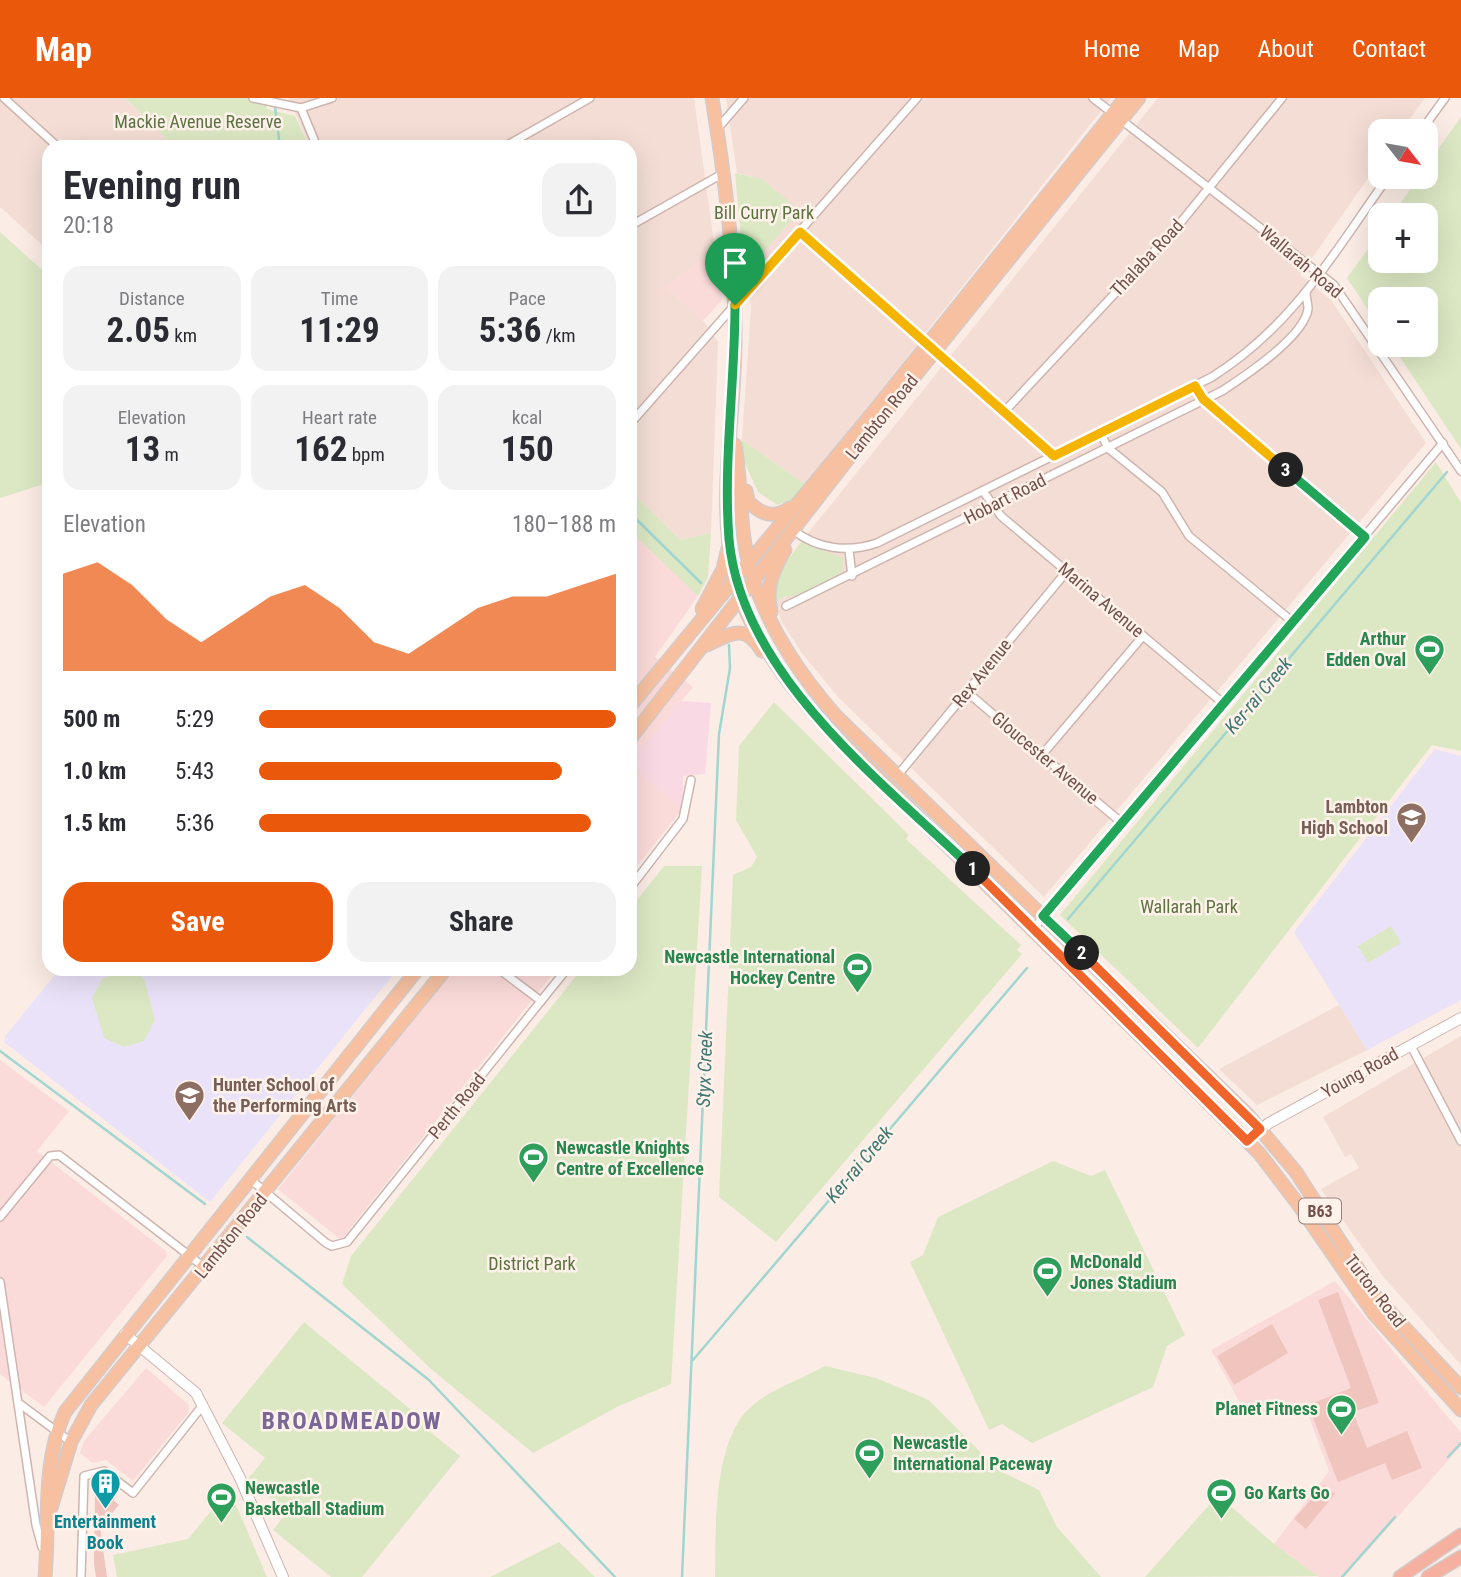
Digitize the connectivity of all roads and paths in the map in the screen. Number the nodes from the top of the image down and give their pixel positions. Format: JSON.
{"nodes":[{"id":1,"x":4,"y":98,"type":"edge"},
{"id":2,"x":253,"y":98,"type":"edge"},
{"id":3,"x":332,"y":98,"type":"edge"},
{"id":4,"x":590,"y":98,"type":"edge"},
{"id":5,"x":712,"y":98,"type":"edge"},
{"id":6,"x":744,"y":98,"type":"edge"},
{"id":7,"x":917,"y":98,"type":"edge"},
{"id":8,"x":1093,"y":98,"type":"edge"},
{"id":9,"x":1125,"y":98,"type":"edge"},
{"id":10,"x":1139,"y":98,"type":"edge"},
{"id":11,"x":1282,"y":98,"type":"edge"},
{"id":12,"x":1445,"y":98,"type":"edge"},
{"id":13,"x":301,"y":108,"type":"junction"},
{"id":14,"x":1117,"y":116,"type":"junction"},
{"id":15,"x":1430,"y":119,"type":"edge"},
{"id":16,"x":717,"y":129,"type":"junction"},
{"id":17,"x":50,"y":140,"type":"edge"},
{"id":18,"x":314,"y":140,"type":"edge"},
{"id":19,"x":516,"y":140,"type":"edge"},
{"id":20,"x":722,"y":174,"type":"junction"},
{"id":21,"x":1210,"y":188,"type":"junction"},
{"id":22,"x":1380,"y":189,"type":"edge"},
{"id":23,"x":637,"y":222,"type":"edge"},
{"id":24,"x":800,"y":232,"type":"junction"},
{"id":25,"x":1320,"y":273,"type":"junction"},
{"id":26,"x":1306,"y":292,"type":"junction"},
{"id":27,"x":735,"y":305,"type":"junction"},
{"id":28,"x":932,"y":347,"type":"junction"},
{"id":29,"x":1195,"y":386,"type":"junction"},
{"id":30,"x":1203,"y":399,"type":"junction"},
{"id":31,"x":1004,"y":412,"type":"junction"},
{"id":32,"x":637,"y":416,"type":"edge"},
{"id":33,"x":732,"y":428,"type":"junction"},
{"id":34,"x":1100,"y":432,"type":"junction"},
{"id":35,"x":1443,"y":443,"type":"junction"},
{"id":36,"x":1108,"y":448,"type":"junction"},
{"id":37,"x":1054,"y":456,"type":"junction"},
{"id":38,"x":1461,"y":471,"type":"edge"},
{"id":39,"x":740,"y":476,"type":"junction"},
{"id":40,"x":983,"y":491,"type":"junction"},
{"id":41,"x":801,"y":500,"type":"junction"},
{"id":42,"x":992,"y":506,"type":"junction"},
{"id":43,"x":793,"y":530,"type":"junction"},
{"id":44,"x":1365,"y":537,"type":"junction"},
{"id":45,"x":729,"y":541,"type":"junction"},
{"id":46,"x":849,"y":550,"type":"junction"},
{"id":47,"x":748,"y":563,"type":"junction"},
{"id":48,"x":1067,"y":571,"type":"junction"},
{"id":49,"x":852,"y":576,"type":"junction"},
{"id":50,"x":735,"y":579,"type":"junction"},
{"id":51,"x":754,"y":579,"type":"junction"},
{"id":52,"x":741,"y":595,"type":"junction"},
{"id":53,"x":786,"y":606,"type":"dead end"},
{"id":54,"x":698,"y":622,"type":"junction"},
{"id":55,"x":1293,"y":622,"type":"junction"},
{"id":56,"x":773,"y":629,"type":"junction"},
{"id":57,"x":1143,"y":636,"type":"junction"},
{"id":58,"x":701,"y":648,"type":"junction"},
{"id":59,"x":787,"y":678,"type":"junction"},
{"id":60,"x":968,"y":693,"type":"junction"},
{"id":61,"x":637,"y":697,"type":"edge"},
{"id":62,"x":1224,"y":705,"type":"junction"},
{"id":63,"x":637,"y":730,"type":"edge"},
{"id":64,"x":1041,"y":755,"type":"junction"},
{"id":65,"x":897,"y":776,"type":"junction"},
{"id":66,"x":691,"y":780,"type":"dead end"},
{"id":67,"x":1122,"y":823,"type":"junction"},
{"id":68,"x":637,"y":879,"type":"edge"},
{"id":69,"x":1043,"y":916,"type":"junction"},
{"id":70,"x":1034,"y":928,"type":"junction"},
{"id":71,"x":412,"y":976,"type":"edge"},
{"id":72,"x":440,"y":976,"type":"edge"},
{"id":73,"x":508,"y":976,"type":"edge"},
{"id":74,"x":561,"y":976,"type":"edge"},
{"id":75,"x":541,"y":1001,"type":"junction"},
{"id":76,"x":1461,"y":1018,"type":"edge"},
{"id":77,"x":1410,"y":1046,"type":"junction"},
{"id":78,"x":1260,"y":1129,"type":"junction"},
{"id":79,"x":1247,"y":1141,"type":"junction"},
{"id":80,"x":1461,"y":1141,"type":"edge"},
{"id":81,"x":249,"y":1179,"type":"junction"},
{"id":82,"x":265,"y":1193,"type":"junction"},
{"id":83,"x":0,"y":1217,"type":"edge"},
{"id":84,"x":189,"y":1255,"type":"junction"},
{"id":85,"x":205,"y":1268,"type":"junction"},
{"id":86,"x":0,"y":1282,"type":"edge"},
{"id":87,"x":125,"y":1334,"type":"junction"},
{"id":88,"x":140,"y":1345,"type":"junction"},
{"id":89,"x":1461,"y":1388,"type":"edge"},
{"id":90,"x":20,"y":1404,"type":"junction"},
{"id":91,"x":204,"y":1405,"type":"junction"},
{"id":92,"x":1461,"y":1410,"type":"edge"},
{"id":93,"x":57,"y":1433,"type":"junction"},
{"id":94,"x":71,"y":1442,"type":"junction"},
{"id":95,"x":48,"y":1518,"type":"junction"},
{"id":96,"x":1461,"y":1534,"type":"edge"},
{"id":97,"x":1461,"y":1557,"type":"edge"},
{"id":98,"x":46,"y":1560,"type":"junction"},
{"id":99,"x":45,"y":1577,"type":"edge"},
{"id":100,"x":81,"y":1577,"type":"edge"},
{"id":101,"x":283,"y":1577,"type":"edge"},
{"id":102,"x":1400,"y":1577,"type":"edge"},
{"id":103,"x":1428,"y":1577,"type":"edge"}],
"edges":[{"from":1,"to":17,"type":"street"},
{"from":2,"to":13,"type":"street"},
{"from":3,"to":13,"type":"street"},
{"from":4,"to":19,"type":"street"},
{"from":5,"to":16,"type":"main road","number":"B63"},
{"from":6,"to":16,"type":"street"},
{"from":7,"to":24,"type":"street"},
{"from":8,"to":14,"type":"street","name":"Wallarah Road"},
{"from":9,"to":14,"type":"main road","name":"Lambton Road"},
{"from":10,"to":14,"type":"main road","name":"Lambton Road"},
{"from":11,"to":21,"type":"street","name":"Thalaba Road"},
{"from":12,"to":15,"type":"street"},
{"from":13,"to":18,"type":"street"},
{"from":14,"to":21,"type":"street","name":"Wallarah Road"},
{"from":14,"to":28,"type":"main road","name":"Lambton Road"},
{"from":16,"to":20,"type":"main road","number":"B63"},
{"from":20,"to":23,"type":"street"},
{"from":20,"to":27,"type":"main road","number":"B63"},
{"from":21,"to":25,"type":"street","name":"Wallarah Road"},
{"from":21,"to":31,"type":"street","name":"Thalaba Road"},
{"from":22,"to":25,"type":"street","name":"Hobart Road"},
{"from":24,"to":27,"type":"street"},
{"from":24,"to":28,"type":"street"},
{"from":25,"to":26,"type":"street","name":"Hobart Road"},
{"from":25,"to":35,"type":"street","name":"Wallarah Road"},
{"from":26,"to":29,"type":"street","name":"Hobart Road"},
{"from":26,"to":30,"type":"street","name":"Hobart Road"},
{"from":27,"to":32,"type":"street"},
{"from":27,"to":33,"type":"main road","number":"B63"},
{"from":28,"to":31,"type":"street"},
{"from":28,"to":41,"type":"main road","name":"Lambton Road"},
{"from":28,"to":43,"type":"main road","name":"Lambton Road"},
{"from":29,"to":30,"type":"street"},
{"from":29,"to":34,"type":"street","name":"Hobart Road"},
{"from":30,"to":36,"type":"street","name":"Hobart Road"},
{"from":30,"to":44,"type":"street"},
{"from":31,"to":37,"type":"street"},
{"from":33,"to":39,"type":"main road","number":"B63"},
{"from":33,"to":45,"type":"main road","number":"B63"},
{"from":34,"to":36,"type":"street"},
{"from":34,"to":37,"type":"street","name":"Hobart Road"},
{"from":35,"to":38,"type":"street","name":"Wallarah Road"},
{"from":35,"to":44,"type":"street"},
{"from":36,"to":42,"type":"street","name":"Hobart Road"},
{"from":36,"to":55,"type":"street"},
{"from":37,"to":40,"type":"street","name":"Hobart Road"},
{"from":39,"to":41,"type":"main road"},
{"from":39,"to":47,"type":"main road","number":"B63"},
{"from":40,"to":42,"type":"street","name":"Marina Avenue"},
{"from":40,"to":46,"type":"street","name":"Hobart Road"},
{"from":41,"to":47,"type":"main road","name":"Lambton Road"},
{"from":42,"to":48,"type":"street","name":"Marina Avenue"},
{"from":42,"to":49,"type":"street","name":"Hobart Road"},
{"from":43,"to":46,"type":"street","name":"Hobart Road"},
{"from":43,"to":51,"type":"main road","name":"Lambton Road"},
{"from":43,"to":56,"type":"main road"},
{"from":44,"to":55,"type":"street"},
{"from":45,"to":50,"type":"main road","number":"B63"},
{"from":45,"to":54,"type":"main road"},
{"from":46,"to":49,"type":"street"},
{"from":47,"to":50,"type":"main road","name":"Lambton Road"},
{"from":47,"to":51,"type":"main road","name":"Turton Road","number":"B63"},
{"from":48,"to":57,"type":"street","name":"Marina Avenue"},
{"from":48,"to":60,"type":"street","name":"Rex Avenue"},
{"from":49,"to":53,"type":"street","name":"Hobart Road"},
{"from":50,"to":52,"type":"main road","number":"B63"},
{"from":50,"to":54,"type":"main road","name":"Lambton Road"},
{"from":51,"to":52,"type":"main road","name":"Lambton Road"},
{"from":51,"to":56,"type":"main road","name":"Turton Road","number":"B63"},
{"from":52,"to":58,"type":"main road","name":"Lambton Road"},
{"from":52,"to":59,"type":"main road","name":"Turton Road","number":"B63"},
{"from":54,"to":61,"type":"main road","name":"Lambton Road"},
{"from":55,"to":62,"type":"street"},
{"from":56,"to":65,"type":"main road","name":"Turton Road","number":"B63"},
{"from":57,"to":62,"type":"street","name":"Marina Avenue"},
{"from":57,"to":64,"type":"street"},
{"from":58,"to":59,"type":"main road"},
{"from":58,"to":63,"type":"main road","name":"Lambton Road"},
{"from":59,"to":70,"type":"main road","name":"Turton Road","number":"B63"},
{"from":60,"to":64,"type":"street","name":"Gloucester Avenue"},
{"from":60,"to":65,"type":"street","name":"Rex Avenue"},
{"from":62,"to":67,"type":"street"},
{"from":64,"to":67,"type":"street","name":"Gloucester Avenue"},
{"from":65,"to":69,"type":"main road","name":"Turton Road","number":"B63"},
{"from":66,"to":68,"type":"street"},
{"from":67,"to":69,"type":"street"},
{"from":69,"to":70,"type":"street"},
{"from":69,"to":78,"type":"main road","name":"Turton Road","number":"B63"},
{"from":70,"to":79,"type":"main road","name":"Turton Road","number":"B63"},
{"from":71,"to":81,"type":"main road","name":"Lambton Road"},
{"from":72,"to":82,"type":"main road","name":"Lambton Road"},
{"from":73,"to":75,"type":"street"},
{"from":74,"to":75,"type":"street","name":"Perth Road"},
{"from":75,"to":82,"type":"street","name":"Perth Road"},
{"from":76,"to":77,"type":"street","name":"Young Road"},
{"from":77,"to":78,"type":"street","name":"Young Road"},
{"from":77,"to":80,"type":"street"},
{"from":78,"to":79,"type":"street","name":"Young Road"},
{"from":78,"to":89,"type":"main road","name":"Turton Road","number":"B63"},
{"from":79,"to":92,"type":"main road","name":"Turton Road","number":"B63"},
{"from":81,"to":82,"type":"street"},
{"from":81,"to":84,"type":"main road","name":"Lambton Road"},
{"from":82,"to":85,"type":"main road","name":"Lambton Road"},
{"from":83,"to":84,"type":"street"},
{"from":84,"to":85,"type":"street"},
{"from":84,"to":87,"type":"main road","name":"Lambton Road"},
{"from":85,"to":88,"type":"main road","name":"Lambton Road"},
{"from":86,"to":90,"type":"street"},
{"from":87,"to":88,"type":"street"},
{"from":87,"to":93,"type":"main road","name":"Lambton Road"},
{"from":88,"to":91,"type":"street"},
{"from":88,"to":94,"type":"main road","name":"Lambton Road"},
{"from":90,"to":93,"type":"street"},
{"from":90,"to":98,"type":"street"},
{"from":91,"to":100,"type":"street"},
{"from":91,"to":101,"type":"street"},
{"from":93,"to":94,"type":"street"},
{"from":93,"to":95,"type":"main road","name":"Lambton Road"},
{"from":94,"to":95,"type":"main road","name":"Lambton Road"},
{"from":95,"to":98,"type":"main road","name":"Lambton Road"},
{"from":96,"to":102,"type":"highway"},
{"from":97,"to":103,"type":"highway"},
{"from":98,"to":99,"type":"main road","name":"Lambton Road"}]}
